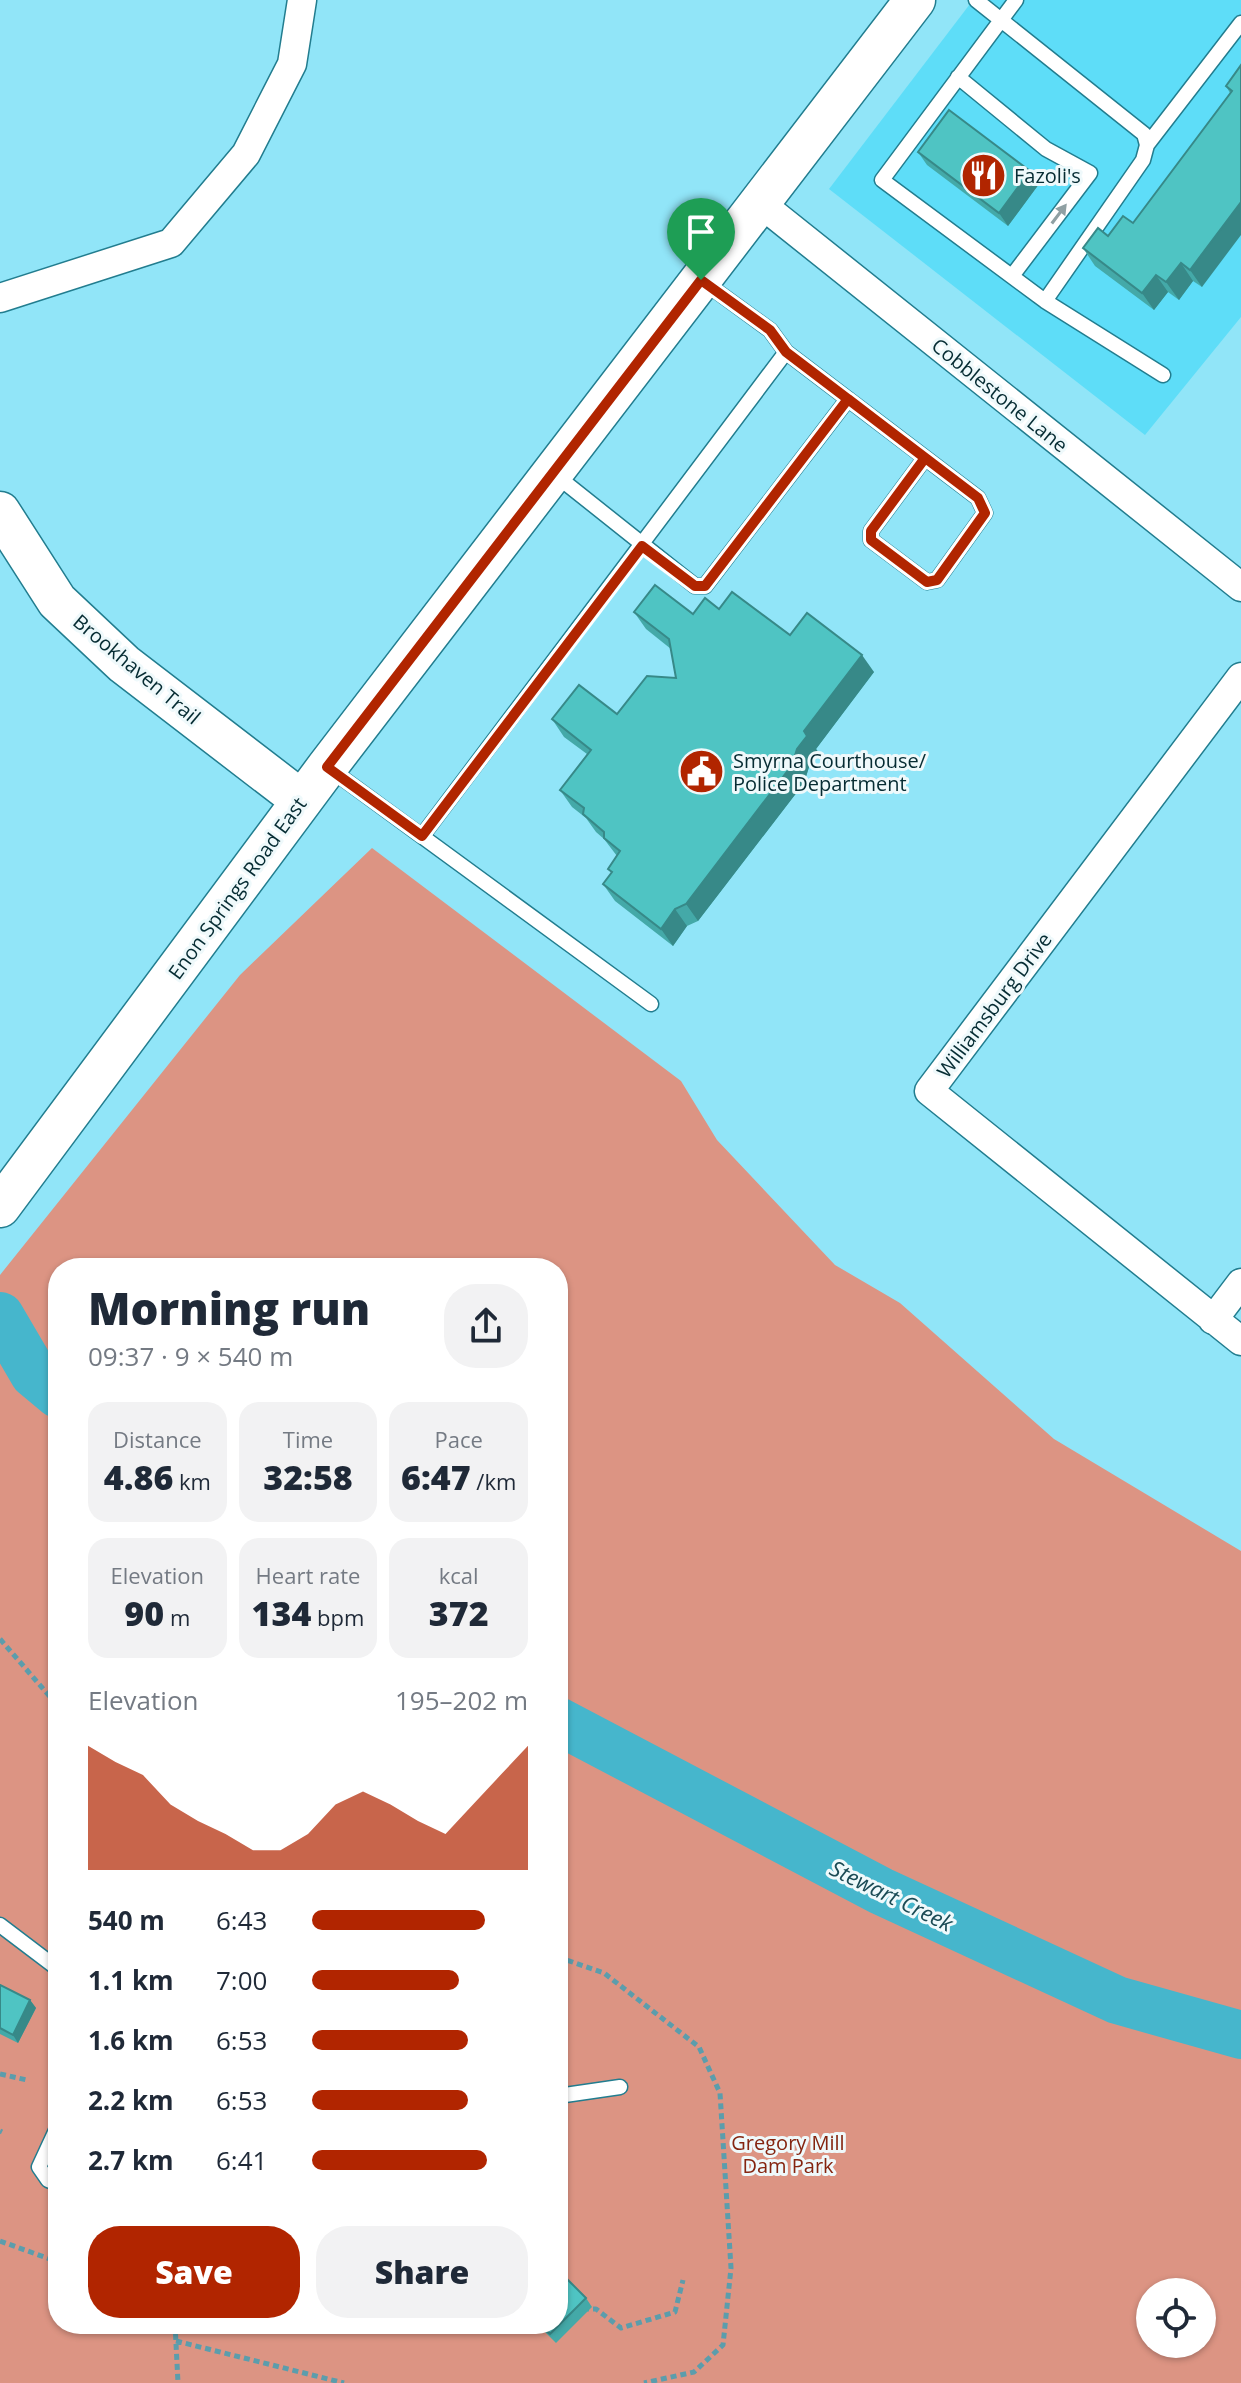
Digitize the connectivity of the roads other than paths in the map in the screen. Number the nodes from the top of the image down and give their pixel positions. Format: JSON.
{"nodes":[{"id":1,"x":302,"y":0,"type":"edge"},
{"id":2,"x":915,"y":0,"type":"edge"},
{"id":3,"x":976,"y":0,"type":"edge"},
{"id":4,"x":1016,"y":0,"type":"edge"},
{"id":5,"x":1000,"y":19,"type":"junction"},
{"id":6,"x":1241,"y":23,"type":"edge"},
{"id":7,"x":958,"y":77,"type":"junction"},
{"id":8,"x":1147,"y":145,"type":"junction"},
{"id":9,"x":760,"y":203,"type":"junction"},
{"id":10,"x":1012,"y":276,"type":"junction"},
{"id":11,"x":701,"y":280,"type":"junction"},
{"id":12,"x":0,"y":298,"type":"edge"},
{"id":13,"x":1045,"y":301,"type":"junction"},
{"id":14,"x":786,"y":352,"type":"junction"},
{"id":15,"x":1163,"y":375,"type":"dead end"},
{"id":16,"x":848,"y":399,"type":"junction"},
{"id":17,"x":925,"y":458,"type":"junction"},
{"id":18,"x":553,"y":472,"type":"junction"},
{"id":19,"x":0,"y":512,"type":"edge"},
{"id":20,"x":642,"y":546,"type":"junction"},
{"id":21,"x":1241,"y":587,"type":"edge"},
{"id":22,"x":1241,"y":677,"type":"edge"},
{"id":23,"x":327,"y":767,"type":"junction"},
{"id":24,"x":301,"y":800,"type":"junction"},
{"id":25,"x":422,"y":836,"type":"junction"},
{"id":26,"x":651,"y":1004,"type":"dead end"},
{"id":27,"x":10,"y":1194,"type":"edge"},
{"id":28,"x":1241,"y":1283,"type":"edge"},
{"id":29,"x":1213,"y":1320,"type":"junction"},
{"id":30,"x":1241,"y":1341,"type":"edge"},
{"id":31,"x":0,"y":1925,"type":"edge"},
{"id":32,"x":48,"y":1961,"type":"edge"},
{"id":33,"x":620,"y":2087,"type":"dead end"},
{"id":34,"x":568,"y":2095,"type":"edge"},
{"id":35,"x":48,"y":2148,"type":"edge"},
{"id":36,"x":48,"y":2180,"type":"edge"}],
"edges":[{"from":1,"to":12,"type":"street"},
{"from":2,"to":9,"type":"street","name":"Enon Springs Road East"},
{"from":3,"to":5,"type":"lane"},
{"from":4,"to":5,"type":"lane"},
{"from":5,"to":7,"type":"lane"},
{"from":5,"to":8,"type":"lane"},
{"from":6,"to":8,"type":"lane"},
{"from":7,"to":10,"type":"lane"},
{"from":10,"to":7,"type":"lane","one_way":true},
{"from":8,"to":13,"type":"lane"},
{"from":9,"to":11,"type":"street","name":"Enon Springs Road East"},
{"from":9,"to":21,"type":"street","name":"Cobblestone Lane"},
{"from":10,"to":13,"type":"lane"},
{"from":11,"to":14,"type":"lane"},
{"from":11,"to":18,"type":"street","name":"Enon Springs Road East"},
{"from":13,"to":15,"type":"lane"},
{"from":14,"to":16,"type":"lane"},
{"from":14,"to":20,"type":"lane"},
{"from":16,"to":17,"type":"lane"},
{"from":16,"to":20,"type":"lane"},
{"from":17,"to":17,"type":"lane"},
{"from":18,"to":20,"type":"lane"},
{"from":18,"to":23,"type":"street","name":"Enon Springs Road East"},
{"from":19,"to":24,"type":"street","name":"Brookhaven Trail"},
{"from":20,"to":25,"type":"lane"},
{"from":22,"to":29,"type":"street","name":"Williamsburg Drive"},
{"from":23,"to":24,"type":"street","name":"Enon Springs Road East"},
{"from":23,"to":25,"type":"lane"},
{"from":24,"to":27,"type":"street","name":"Enon Springs Road East"},
{"from":25,"to":26,"type":"lane"},
{"from":28,"to":29,"type":"street"},
{"from":29,"to":30,"type":"street","name":"Williamsburg Drive"},
{"from":31,"to":32,"type":"lane"},
{"from":33,"to":34,"type":"lane"},
{"from":35,"to":36,"type":"lane"}]}
